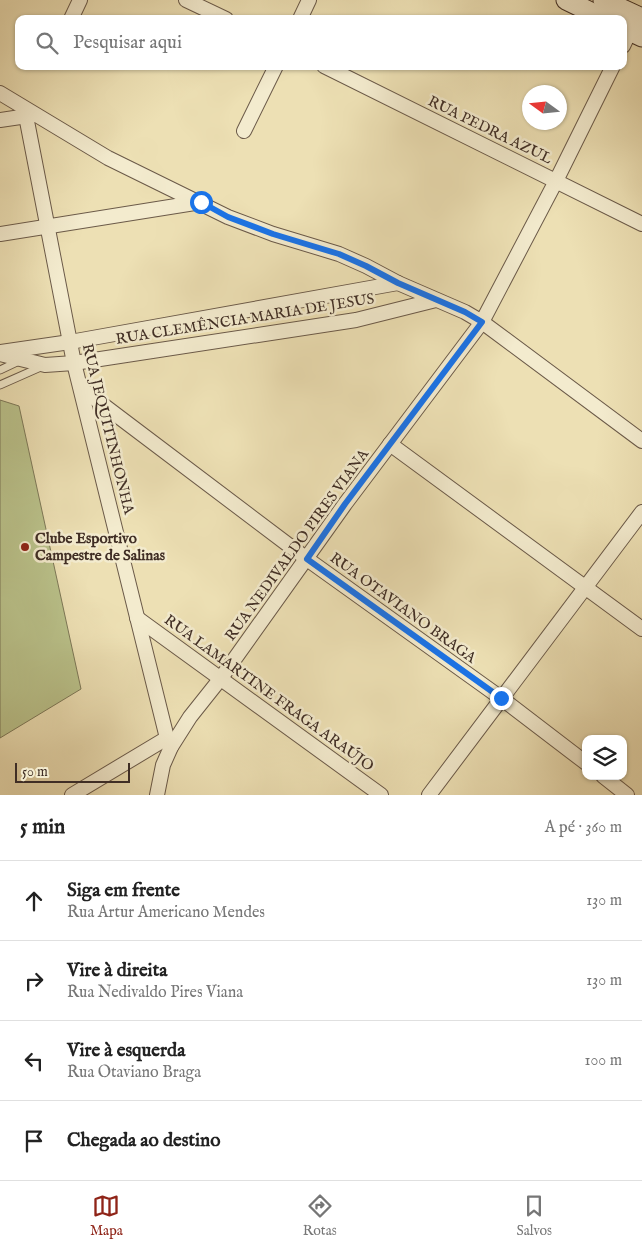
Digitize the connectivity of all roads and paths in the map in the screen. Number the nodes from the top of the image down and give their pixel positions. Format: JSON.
{"nodes":[{"id":1,"x":80,"y":0,"type":"edge"},
{"id":2,"x":186,"y":0,"type":"edge"},
{"id":3,"x":309,"y":0,"type":"edge"},
{"id":4,"x":566,"y":0,"type":"edge"},
{"id":5,"x":603,"y":0,"type":"edge"},
{"id":6,"x":73,"y":15,"type":"edge"},
{"id":7,"x":218,"y":15,"type":"edge"},
{"id":8,"x":302,"y":15,"type":"edge"},
{"id":9,"x":597,"y":15,"type":"edge"},
{"id":10,"x":619,"y":15,"type":"edge"},
{"id":11,"x":274,"y":70,"type":"edge"},
{"id":12,"x":332,"y":70,"type":"edge"},
{"id":13,"x":611,"y":70,"type":"edge"},
{"id":14,"x":0,"y":93,"type":"edge"},
{"id":15,"x":31,"y":116,"type":"junction"},
{"id":16,"x":0,"y":120,"type":"edge"},
{"id":17,"x":244,"y":131,"type":"dead end"},
{"id":18,"x":556,"y":181,"type":"junction"},
{"id":19,"x":201,"y":202,"type":"junction"},
{"id":20,"x":642,"y":224,"type":"edge"},
{"id":21,"x":48,"y":226,"type":"junction"},
{"id":22,"x":0,"y":234,"type":"edge"},
{"id":23,"x":398,"y":283,"type":"junction"},
{"id":24,"x":436,"y":300,"type":"junction"},
{"id":25,"x":482,"y":322,"type":"junction"},
{"id":26,"x":70,"y":342,"type":"junction"},
{"id":27,"x":0,"y":353,"type":"edge"},
{"id":28,"x":22,"y":360,"type":"junction"},
{"id":29,"x":74,"y":363,"type":"junction"},
{"id":30,"x":45,"y":365,"type":"junction"},
{"id":31,"x":0,"y":370,"type":"edge"},
{"id":32,"x":0,"y":385,"type":"edge"},
{"id":33,"x":82,"y":389,"type":"junction"},
{"id":34,"x":642,"y":441,"type":"edge"},
{"id":35,"x":390,"y":444,"type":"junction"},
{"id":36,"x":642,"y":512,"type":"edge"},
{"id":37,"x":307,"y":559,"type":"junction"},
{"id":38,"x":584,"y":586,"type":"junction"},
{"id":39,"x":138,"y":618,"type":"junction"},
{"id":40,"x":642,"y":629,"type":"edge"},
{"id":41,"x":221,"y":678,"type":"junction"},
{"id":42,"x":501,"y":698,"type":"junction"},
{"id":43,"x":169,"y":743,"type":"junction"},
{"id":44,"x":582,"y":760,"type":"edge"},
{"id":45,"x":608,"y":780,"type":"edge"},
{"id":46,"x":72,"y":795,"type":"edge"},
{"id":47,"x":157,"y":795,"type":"edge"},
{"id":48,"x":381,"y":795,"type":"edge"},
{"id":49,"x":429,"y":795,"type":"edge"},
{"id":50,"x":627,"y":795,"type":"edge"}],
"edges":[{"from":1,"to":6,"type":"street"},
{"from":2,"to":7,"type":"street"},
{"from":3,"to":8,"type":"street"},
{"from":4,"to":9,"type":"main road"},
{"from":5,"to":10,"type":"main road"},
{"from":11,"to":17,"type":"street"},
{"from":12,"to":18,"type":"street","name":"RUA PEDRA AZUL"},
{"from":13,"to":18,"type":"street","name":"RUA NEDIVALDO PIRES VIANA"},
{"from":14,"to":15,"type":"street"},
{"from":15,"to":16,"type":"street"},
{"from":15,"to":19,"type":"street"},
{"from":15,"to":21,"type":"street","name":"RUA JEQUITINHONHA"},
{"from":18,"to":20,"type":"street","name":"RUA PEDRA AZUL"},
{"from":18,"to":25,"type":"street","name":"RUA NEDIVALDO PIRES VIANA"},
{"from":19,"to":21,"type":"street"},
{"from":19,"to":23,"type":"street"},
{"from":21,"to":22,"type":"street"},
{"from":21,"to":26,"type":"street","name":"RUA JEQUITINHONHA"},
{"from":23,"to":24,"type":"street"},
{"from":23,"to":26,"type":"street","name":"RUA CLEMÊNCIA MARIA DE JESUS"},
{"from":24,"to":25,"type":"street"},
{"from":24,"to":29,"type":"street","name":"RUA CLEMÊNCIA MARIA DE JESUS"},
{"from":25,"to":34,"type":"street"},
{"from":25,"to":35,"type":"street","name":"RUA NEDIVALDO PIRES VIANA"},
{"from":26,"to":27,"type":"street","name":"RUA CLEMÊNCIA MARIA DE JESUS"},
{"from":26,"to":29,"type":"street","name":"RUA JEQUITINHONHA"},
{"from":27,"to":28,"type":"street","name":"RUA CLEMÊNCIA MARIA DE JESUS"},
{"from":28,"to":30,"type":"street","name":"RUA CLEMÊNCIA MARIA DE JESUS"},
{"from":28,"to":31,"type":"lane"},
{"from":29,"to":30,"type":"street","name":"RUA CLEMÊNCIA MARIA DE JESUS"},
{"from":29,"to":33,"type":"street","name":"RUA JEQUITINHONHA"},
{"from":30,"to":32,"type":"lane"},
{"from":33,"to":37,"type":"street","name":"RUA OTAVIANO BRAGA"},
{"from":33,"to":39,"type":"street","name":"RUA JEQUITINHONHA"},
{"from":35,"to":37,"type":"street","name":"RUA NEDIVALDO PIRES VIANA"},
{"from":35,"to":38,"type":"street"},
{"from":36,"to":38,"type":"street"},
{"from":37,"to":41,"type":"street","name":"RUA NEDIVALDO PIRES VIANA"},
{"from":37,"to":42,"type":"street","name":"RUA OTAVIANO BRAGA"},
{"from":38,"to":40,"type":"street"},
{"from":38,"to":42,"type":"street"},
{"from":39,"to":41,"type":"street","name":"RUA LAMARTINE FRAGA ARAÚJO"},
{"from":39,"to":43,"type":"street","name":"RUA JEQUITINHONHA"},
{"from":41,"to":43,"type":"street","name":"RUA NEDIVALDO PIRES VIANA"},
{"from":41,"to":48,"type":"street","name":"RUA LAMARTINE FRAGA ARAÚJO"},
{"from":42,"to":44,"type":"street","name":"RUA OTAVIANO BRAGA"},
{"from":42,"to":49,"type":"street"},
{"from":43,"to":46,"type":"street"},
{"from":43,"to":47,"type":"street","name":"RUA NEDIVALDO PIRES VIANA"},
{"from":45,"to":50,"type":"street"}]}
